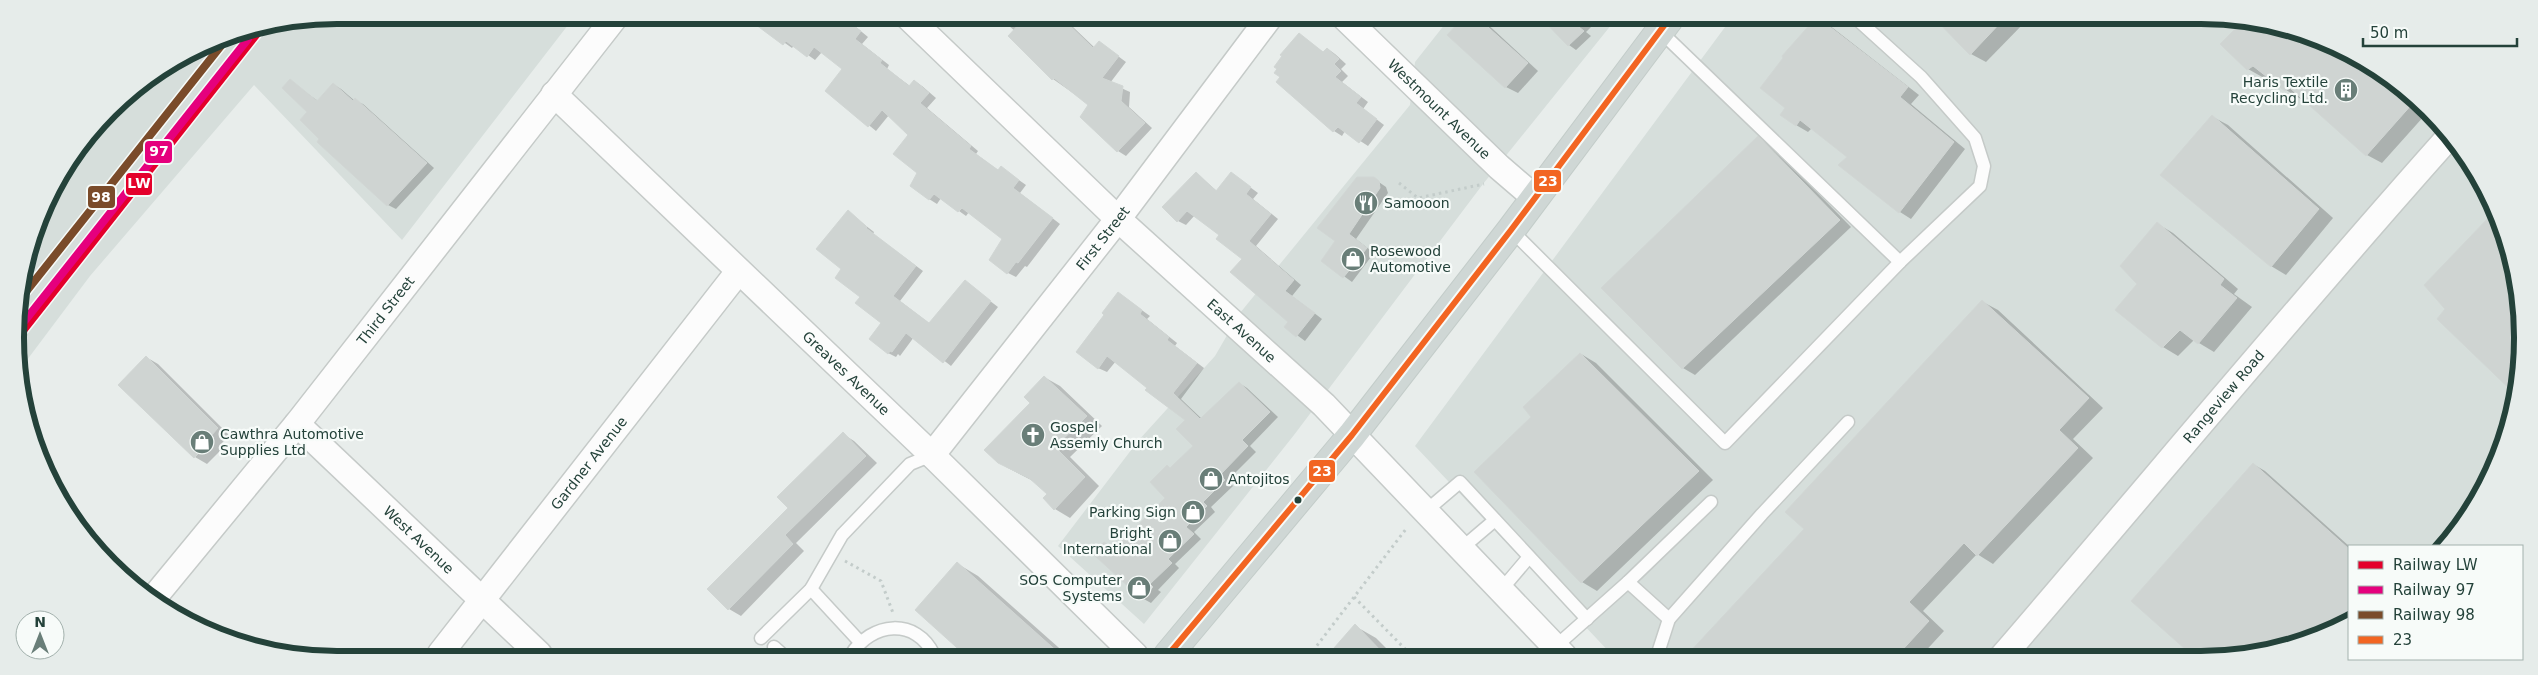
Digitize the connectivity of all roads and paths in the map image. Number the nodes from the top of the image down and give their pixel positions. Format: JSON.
{"nodes":[{"id":1,"x":610,"y":24,"type":"edge"},
{"id":2,"x":915,"y":24,"type":"edge"},
{"id":3,"x":1264,"y":24,"type":"edge"},
{"id":4,"x":1352,"y":24,"type":"edge"},
{"id":5,"x":1862,"y":24,"type":"edge"},
{"id":6,"x":1665,"y":25,"type":"edge"},
{"id":7,"x":554,"y":94,"type":"junction"},
{"id":8,"x":2445,"y":142,"type":"edge"},
{"id":9,"x":1488,"y":182,"type":"dead end"},
{"id":10,"x":1399,"y":183,"type":"dead end"},
{"id":11,"x":1534,"y":198,"type":"junction"},
{"id":12,"x":1118,"y":219,"type":"junction"},
{"id":13,"x":1511,"y":230,"type":"junction"},
{"id":14,"x":1900,"y":262,"type":"junction"},
{"id":15,"x":738,"y":272,"type":"junction"},
{"id":16,"x":1848,"y":422,"type":"dead end"},
{"id":17,"x":297,"y":424,"type":"junction"},
{"id":18,"x":1352,"y":436,"type":"junction"},
{"id":19,"x":932,"y":455,"type":"junction"},
{"id":20,"x":1711,"y":502,"type":"dead end"},
{"id":21,"x":1427,"y":510,"type":"junction"},
{"id":22,"x":1495,"y":520,"type":"junction"},
{"id":23,"x":1406,"y":529,"type":"dead end"},
{"id":24,"x":1462,"y":548,"type":"junction"},
{"id":25,"x":831,"y":554,"type":"junction"},
{"id":26,"x":1529,"y":556,"type":"junction"},
{"id":27,"x":1628,"y":582,"type":"junction"},
{"id":28,"x":811,"y":589,"type":"junction"},
{"id":29,"x":1502,"y":590,"type":"junction"},
{"id":30,"x":157,"y":594,"type":"edge"},
{"id":31,"x":1354,"y":597,"type":"junction"},
{"id":32,"x":482,"y":600,"type":"junction"},
{"id":33,"x":1587,"y":619,"type":"junction"},
{"id":34,"x":1669,"y":619,"type":"junction"},
{"id":35,"x":899,"y":628,"type":"junction"},
{"id":36,"x":761,"y":638,"type":"dead end"},
{"id":37,"x":860,"y":642,"type":"junction"},
{"id":38,"x":442,"y":651,"type":"edge"},
{"id":39,"x":536,"y":651,"type":"edge"},
{"id":40,"x":854,"y":651,"type":"edge"},
{"id":41,"x":931,"y":651,"type":"edge"},
{"id":42,"x":1131,"y":651,"type":"edge"},
{"id":43,"x":1171,"y":651,"type":"edge"},
{"id":44,"x":1313,"y":651,"type":"edge"},
{"id":45,"x":1407,"y":651,"type":"edge"},
{"id":46,"x":1559,"y":651,"type":"edge"},
{"id":47,"x":1659,"y":651,"type":"edge"},
{"id":48,"x":2007,"y":651,"type":"edge"}],
"edges":[{"from":1,"to":7,"type":"street","name":"Third Street"},
{"from":2,"to":12,"type":"street","name":"East Avenue"},
{"from":3,"to":12,"type":"street","name":"First Street"},
{"from":4,"to":11,"type":"street","name":"Westmount Avenue"},
{"from":5,"to":14,"type":"lane"},
{"from":6,"to":11,"type":"main road"},
{"from":6,"to":14,"type":"lane"},
{"from":7,"to":15,"type":"street","name":"Greaves Avenue"},
{"from":7,"to":17,"type":"street","name":"Third Street"},
{"from":8,"to":48,"type":"street","name":"Rangeview Road"},
{"from":9,"to":10,"type":"path"},
{"from":11,"to":13,"type":"main road"},
{"from":12,"to":18,"type":"street","name":"East Avenue"},
{"from":12,"to":19,"type":"street","name":"First Street"},
{"from":13,"to":14,"type":"lane"},
{"from":13,"to":18,"type":"main road"},
{"from":15,"to":19,"type":"street","name":"Greaves Avenue"},
{"from":15,"to":32,"type":"street","name":"Gardner Avenue"},
{"from":16,"to":34,"type":"lane"},
{"from":17,"to":30,"type":"street","name":"Third Street"},
{"from":17,"to":32,"type":"street","name":"West Avenue"},
{"from":18,"to":21,"type":"street","name":"East Avenue"},
{"from":18,"to":43,"type":"main road"},
{"from":19,"to":25,"type":"lane"},
{"from":19,"to":42,"type":"street","name":"Greaves Avenue"},
{"from":20,"to":27,"type":"lane"},
{"from":21,"to":22,"type":"lane"},
{"from":21,"to":24,"type":"street","name":"East Avenue"},
{"from":22,"to":24,"type":"lane"},
{"from":22,"to":26,"type":"lane"},
{"from":23,"to":31,"type":"path"},
{"from":24,"to":29,"type":"street","name":"East Avenue"},
{"from":25,"to":28,"type":"lane"},
{"from":25,"to":35,"type":"path"},
{"from":26,"to":29,"type":"lane"},
{"from":26,"to":33,"type":"lane"},
{"from":27,"to":33,"type":"lane"},
{"from":27,"to":34,"type":"lane"},
{"from":28,"to":36,"type":"lane"},
{"from":28,"to":37,"type":"lane"},
{"from":29,"to":46,"type":"street","name":"East Avenue"},
{"from":31,"to":44,"type":"path"},
{"from":31,"to":45,"type":"path"},
{"from":32,"to":38,"type":"street","name":"Gardner Avenue"},
{"from":32,"to":39,"type":"street","name":"West Avenue"},
{"from":33,"to":46,"type":"lane"},
{"from":34,"to":47,"type":"lane"},
{"from":35,"to":37,"type":"lane"},
{"from":35,"to":41,"type":"lane"},
{"from":37,"to":40,"type":"lane"}]}
